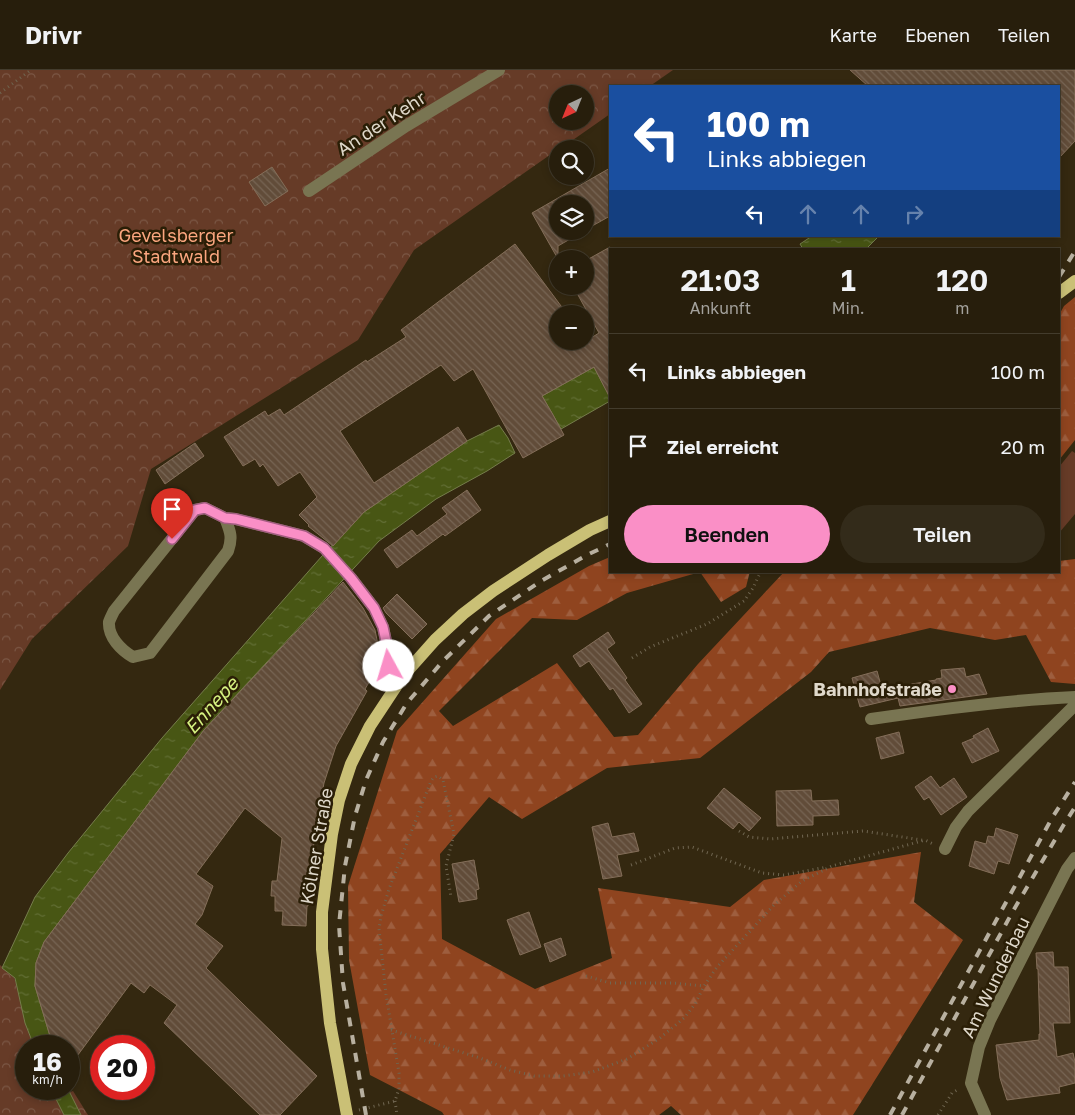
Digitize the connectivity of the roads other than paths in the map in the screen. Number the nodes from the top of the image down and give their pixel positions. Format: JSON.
{"nodes":[{"id":1,"x":499,"y":70,"type":"edge"},
{"id":2,"x":309,"y":191,"type":"dead end"},
{"id":3,"x":1075,"y":281,"type":"edge"},
{"id":4,"x":1060,"y":292,"type":"edge"},
{"id":5,"x":225,"y":518,"type":"junction"},
{"id":6,"x":609,"y":521,"type":"edge"},
{"id":7,"x":395,"y":688,"type":"junction"},
{"id":8,"x":1075,"y":697,"type":"edge"},
{"id":9,"x":1075,"y":705,"type":"edge"},
{"id":10,"x":871,"y":718,"type":"dead end"},
{"id":11,"x":945,"y":849,"type":"road end"},
{"id":12,"x":1075,"y":858,"type":"edge"},
{"id":13,"x":346,"y":1114,"type":"edge"},
{"id":14,"x":985,"y":1115,"type":"edge"}],
"edges":[{"from":1,"to":2,"type":"street","name":"An der Kehr"},
{"from":3,"to":4,"type":"main road"},
{"from":5,"to":5,"type":"street"},
{"from":5,"to":7,"type":"street"},
{"from":6,"to":7,"type":"main road","name":"Kölner Straße"},
{"from":7,"to":13,"type":"main road","name":"Kölner Straße"},
{"from":8,"to":10,"type":"street"},
{"from":9,"to":11,"type":"street"},
{"from":12,"to":14,"type":"street","name":"Am Wunderbau"}]}
